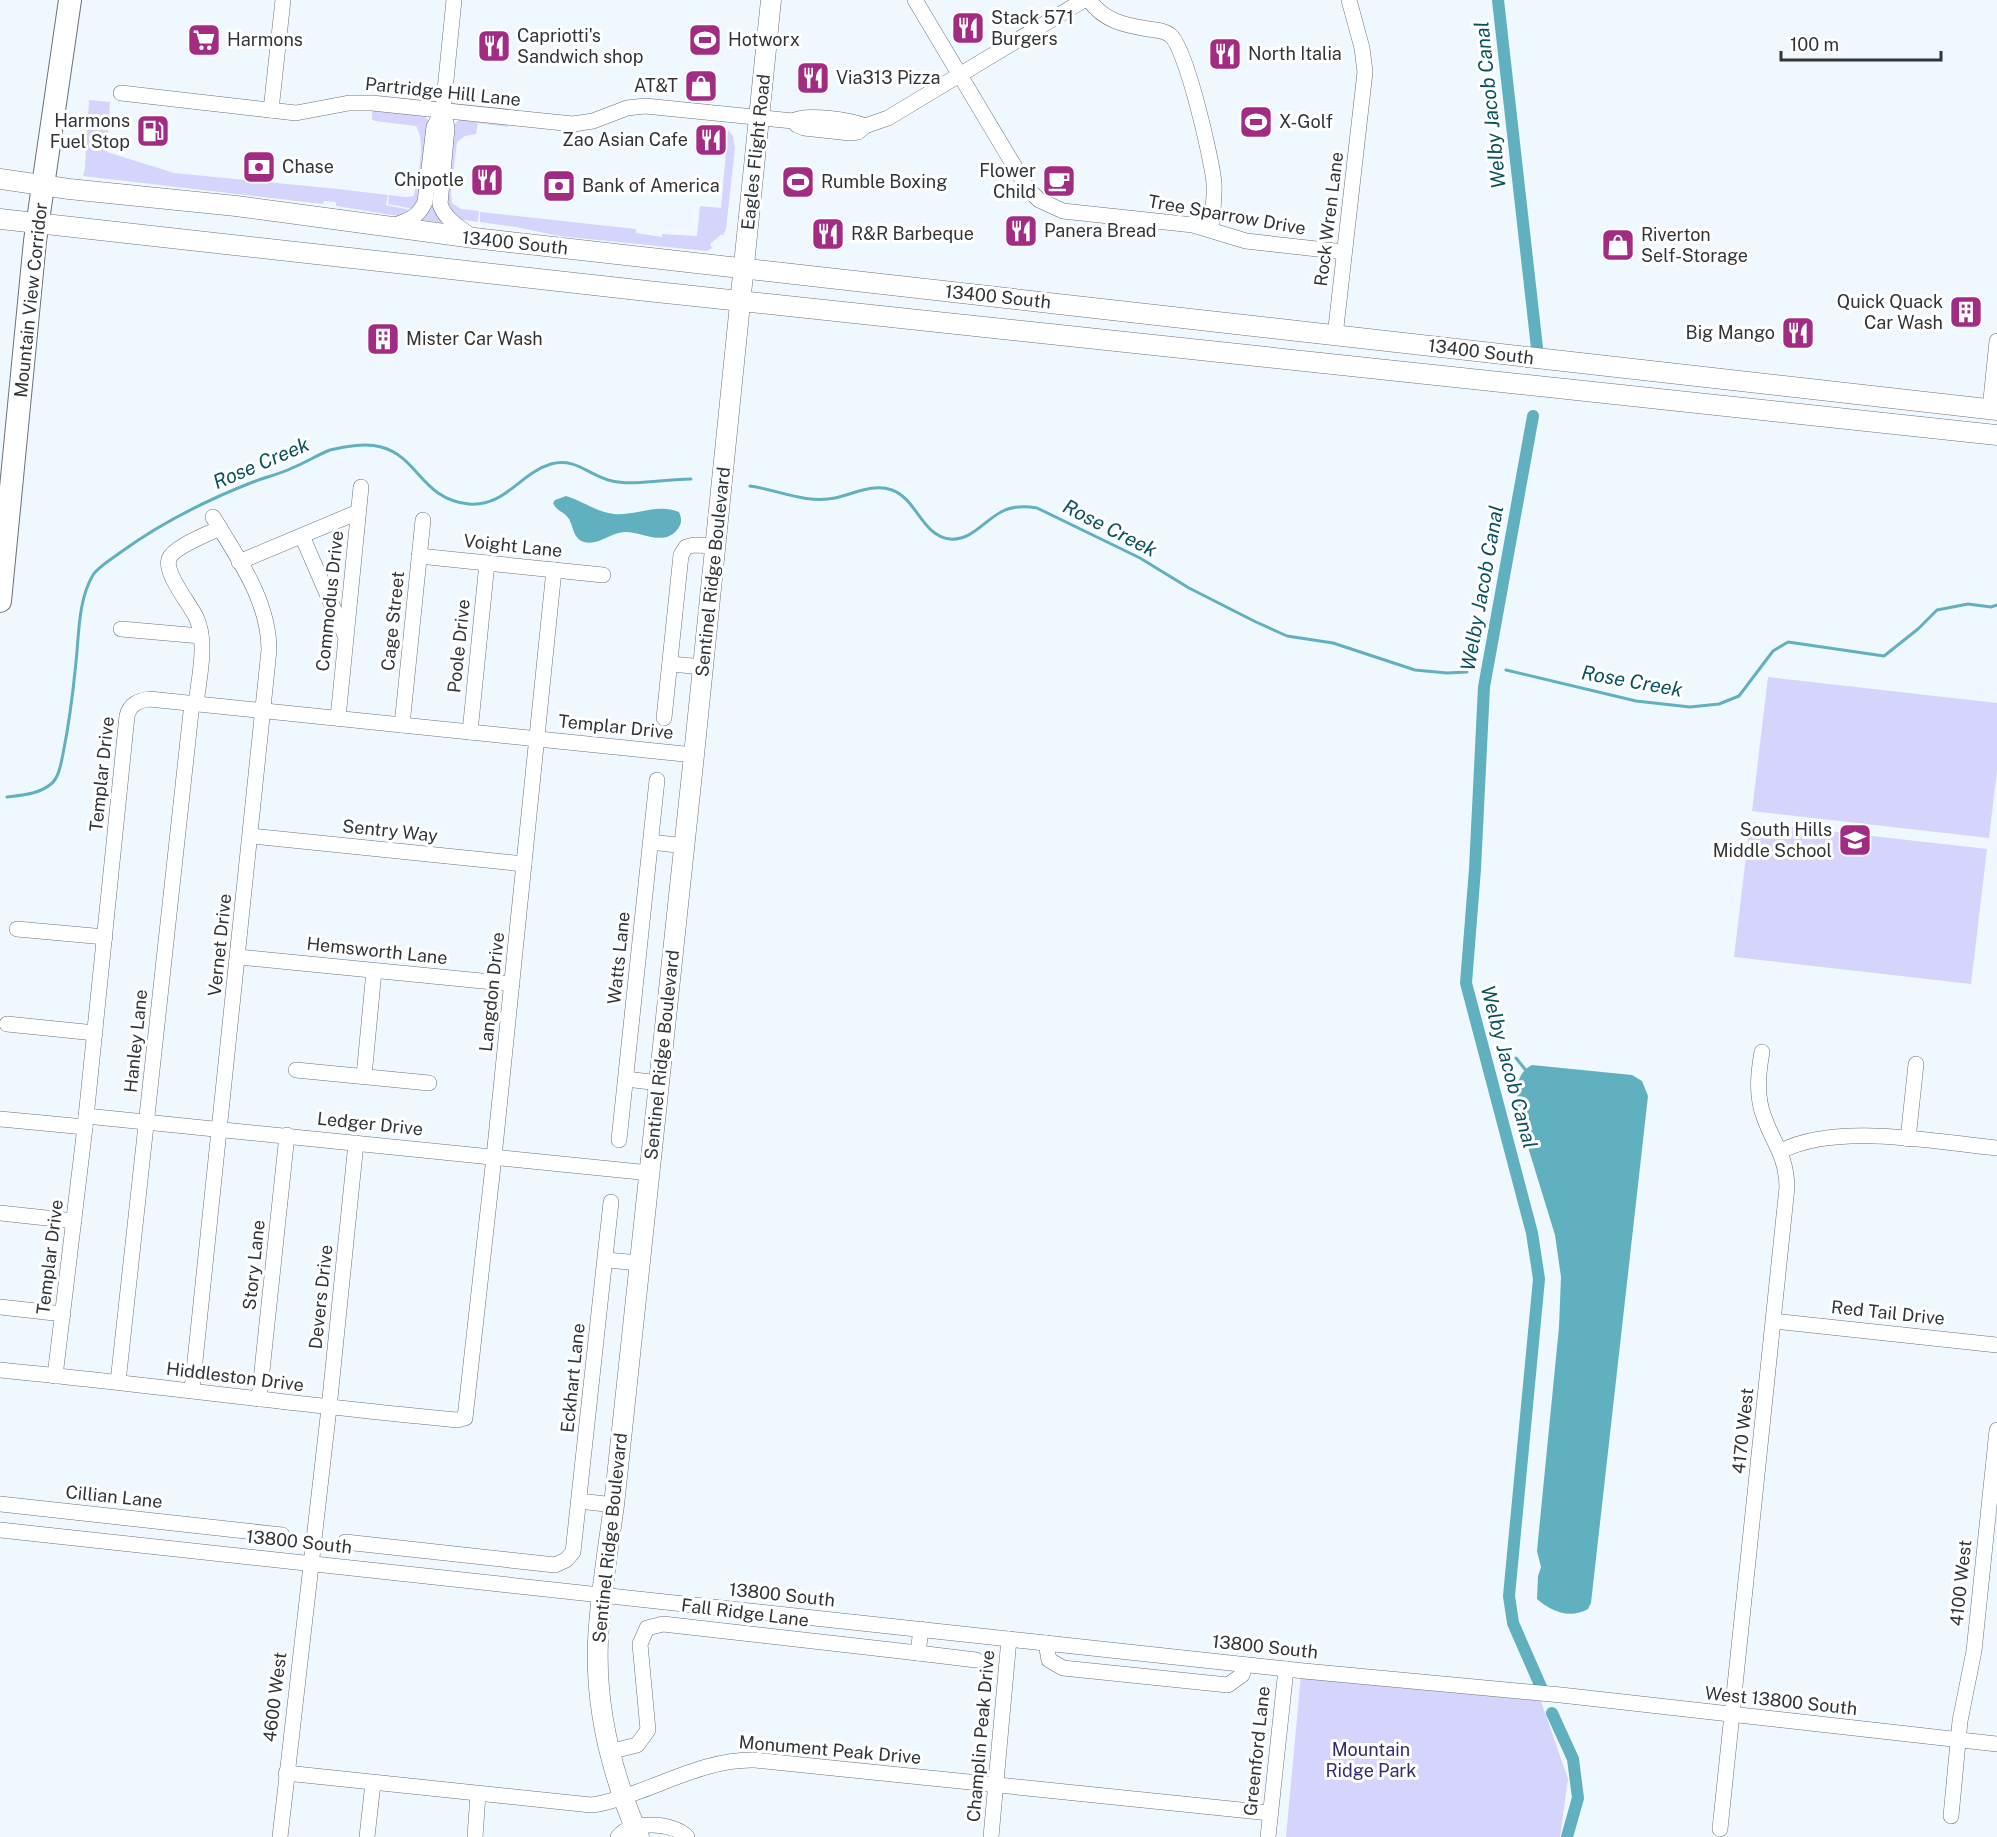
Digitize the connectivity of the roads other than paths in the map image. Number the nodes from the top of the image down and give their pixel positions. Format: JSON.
{"nodes":[{"id":1,"x":70,"y":0,"type":"edge"},
{"id":2,"x":283,"y":0,"type":"edge"},
{"id":3,"x":454,"y":0,"type":"edge"},
{"id":4,"x":771,"y":0,"type":"edge"},
{"id":5,"x":915,"y":0,"type":"edge"},
{"id":6,"x":1086,"y":0,"type":"edge"},
{"id":7,"x":1349,"y":0,"type":"edge"},
{"id":8,"x":960,"y":75,"type":"junction"},
{"id":9,"x":121,"y":93,"type":"dead end"},
{"id":10,"x":271,"y":110,"type":"junction"},
{"id":11,"x":443,"y":110,"type":"junction"},
{"id":12,"x":760,"y":118,"type":"junction"},
{"id":13,"x":0,"y":179,"type":"edge"},
{"id":14,"x":44,"y":184,"type":"junction"},
{"id":15,"x":0,"y":219,"type":"edge"},
{"id":16,"x":38,"y":224,"type":"junction"},
{"id":17,"x":388,"y":228,"type":"junction"},
{"id":18,"x":1211,"y":229,"type":"junction"},
{"id":19,"x":474,"y":238,"type":"junction"},
{"id":20,"x":1344,"y":252,"type":"junction"},
{"id":21,"x":745,"y":268,"type":"junction"},
{"id":22,"x":742,"y":301,"type":"junction"},
{"id":23,"x":1335,"y":336,"type":"junction"},
{"id":24,"x":1997,"y":341,"type":"edge"},
{"id":25,"x":1994,"y":410,"type":"edge"},
{"id":26,"x":1997,"y":435,"type":"edge"},
{"id":27,"x":361,"y":487,"type":"dead end"},
{"id":28,"x":358,"y":512,"type":"junction"},
{"id":29,"x":423,"y":520,"type":"dead end"},
{"id":30,"x":216,"y":522,"type":"joint"},
{"id":31,"x":302,"y":536,"type":"junction"},
{"id":32,"x":716,"y":546,"type":"junction"},
{"id":33,"x":419,"y":556,"type":"junction"},
{"id":34,"x":239,"y":562,"type":"junction"},
{"id":35,"x":487,"y":563,"type":"junction"},
{"id":36,"x":554,"y":570,"type":"junction"},
{"id":37,"x":603,"y":575,"type":"dead end"},
{"id":38,"x":0,"y":601,"type":"edge"},
{"id":39,"x":122,"y":628,"type":"dead end"},
{"id":40,"x":201,"y":636,"type":"junction"},
{"id":41,"x":346,"y":636,"type":"junction"},
{"id":42,"x":670,"y":664,"type":"junction"},
{"id":43,"x":704,"y":667,"type":"junction"},
{"id":44,"x":194,"y":704,"type":"junction"},
{"id":45,"x":263,"y":711,"type":"junction"},
{"id":46,"x":338,"y":718,"type":"junction"},
{"id":47,"x":664,"y":718,"type":"dead end"},
{"id":48,"x":402,"y":725,"type":"junction"},
{"id":49,"x":470,"y":732,"type":"junction"},
{"id":50,"x":537,"y":739,"type":"junction"},
{"id":51,"x":694,"y":755,"type":"junction"},
{"id":52,"x":657,"y":780,"type":"dead end"},
{"id":53,"x":251,"y":836,"type":"junction"},
{"id":54,"x":651,"y":842,"type":"junction"},
{"id":55,"x":685,"y":846,"type":"junction"},
{"id":56,"x":524,"y":864,"type":"junction"},
{"id":57,"x":16,"y":929,"type":"dead end"},
{"id":58,"x":105,"y":938,"type":"junction"},
{"id":59,"x":239,"y":957,"type":"junction"},
{"id":60,"x":374,"y":971,"type":"junction"},
{"id":61,"x":512,"y":984,"type":"junction"},
{"id":62,"x":7,"y":1024,"type":"dead end"},
{"id":63,"x":95,"y":1033,"type":"junction"},
{"id":64,"x":1762,"y":1052,"type":"dead end"},
{"id":65,"x":1916,"y":1064,"type":"dead end"},
{"id":66,"x":296,"y":1070,"type":"dead end"},
{"id":67,"x":364,"y":1076,"type":"junction"},
{"id":68,"x":626,"y":1079,"type":"junction"},
{"id":69,"x":429,"y":1083,"type":"dead end"},
{"id":70,"x":659,"y":1083,"type":"junction"},
{"id":71,"x":0,"y":1119,"type":"edge"},
{"id":72,"x":147,"y":1121,"type":"junction"},
{"id":73,"x":86,"y":1122,"type":"junction"},
{"id":74,"x":219,"y":1129,"type":"junction"},
{"id":75,"x":287,"y":1135,"type":"junction"},
{"id":76,"x":1908,"y":1139,"type":"junction"},
{"id":77,"x":619,"y":1140,"type":"dead end"},
{"id":78,"x":356,"y":1143,"type":"junction"},
{"id":79,"x":1997,"y":1148,"type":"edge"},
{"id":80,"x":1781,"y":1151,"type":"junction"},
{"id":81,"x":494,"y":1157,"type":"junction"},
{"id":82,"x":650,"y":1173,"type":"junction"},
{"id":83,"x":611,"y":1202,"type":"dead end"},
{"id":84,"x":0,"y":1213,"type":"edge"},
{"id":85,"x":74,"y":1221,"type":"junction"},
{"id":86,"x":606,"y":1260,"type":"junction"},
{"id":87,"x":640,"y":1263,"type":"junction"},
{"id":88,"x":0,"y":1307,"type":"edge"},
{"id":89,"x":63,"y":1314,"type":"junction"},
{"id":90,"x":1774,"y":1321,"type":"junction"},
{"id":91,"x":1997,"y":1345,"type":"edge"},
{"id":92,"x":0,"y":1370,"type":"edge"},
{"id":93,"x":55,"y":1376,"type":"junction"},
{"id":94,"x":118,"y":1383,"type":"junction"},
{"id":95,"x":192,"y":1390,"type":"junction"},
{"id":96,"x":259,"y":1399,"type":"junction"},
{"id":97,"x":329,"y":1408,"type":"junction"},
{"id":98,"x":465,"y":1418,"type":"joint"},
{"id":99,"x":1997,"y":1430,"type":"edge"},
{"id":100,"x":579,"y":1501,"type":"junction"},
{"id":101,"x":0,"y":1504,"type":"edge"},
{"id":102,"x":614,"y":1505,"type":"junction"},
{"id":103,"x":224,"y":1528,"type":"junction"},
{"id":104,"x":0,"y":1530,"type":"edge"},
{"id":105,"x":282,"y":1535,"type":"dead end"},
{"id":106,"x":345,"y":1542,"type":"dead end"},
{"id":107,"x":404,"y":1548,"type":"junction"},
{"id":108,"x":222,"y":1553,"type":"junction"},
{"id":109,"x":506,"y":1559,"type":"junction"},
{"id":110,"x":311,"y":1563,"type":"junction"},
{"id":111,"x":401,"y":1573,"type":"junction"},
{"id":112,"x":504,"y":1584,"type":"junction"},
{"id":113,"x":603,"y":1595,"type":"junction"},
{"id":114,"x":921,"y":1629,"type":"junction"},
{"id":115,"x":1009,"y":1639,"type":"junction"},
{"id":116,"x":1046,"y":1643,"type":"junction"},
{"id":117,"x":918,"y":1653,"type":"junction"},
{"id":118,"x":976,"y":1659,"type":"dead end"},
{"id":119,"x":1245,"y":1665,"type":"junction"},
{"id":120,"x":1286,"y":1669,"type":"junction"},
{"id":121,"x":1561,"y":1695,"type":"joint"},
{"id":122,"x":1732,"y":1715,"type":"junction"},
{"id":123,"x":1959,"y":1740,"type":"junction"},
{"id":124,"x":1997,"y":1744,"type":"edge"},
{"id":125,"x":609,"y":1752,"type":"junction"},
{"id":126,"x":286,"y":1773,"type":"junction"},
{"id":127,"x":372,"y":1783,"type":"junction"},
{"id":128,"x":996,"y":1785,"type":"junction"},
{"id":129,"x":478,"y":1794,"type":"junction"},
{"id":130,"x":623,"y":1797,"type":"junction"},
{"id":131,"x":1270,"y":1812,"type":"junction"},
{"id":132,"x":1951,"y":1816,"type":"dead end"},
{"id":133,"x":1720,"y":1829,"type":"dead end"},
{"id":134,"x":630,"y":1833,"type":"edge"},
{"id":135,"x":280,"y":1837,"type":"edge"},
{"id":136,"x":367,"y":1837,"type":"edge"},
{"id":137,"x":475,"y":1837,"type":"edge"},
{"id":138,"x":687,"y":1837,"type":"edge"},
{"id":139,"x":990,"y":1837,"type":"edge"},
{"id":140,"x":1268,"y":1837,"type":"edge"}],
"edges":[{"from":1,"to":14,"type":"highway","name":"Mountain View Corridor"},
{"from":2,"to":10,"type":"street"},
{"from":3,"to":11,"type":"street"},
{"from":4,"to":12,"type":"main road","name":"Eagles Flight Road"},
{"from":5,"to":8,"type":"street","name":"Tree Sparrow Drive"},
{"from":6,"to":8,"type":"street"},
{"from":6,"to":18,"type":"street"},
{"from":7,"to":20,"type":"street","name":"Rock Wren Lane"},
{"from":8,"to":12,"type":"street"},
{"from":8,"to":18,"type":"street","name":"Tree Sparrow Drive"},
{"from":9,"to":10,"type":"street","name":"Partridge Hill Lane"},
{"from":10,"to":11,"type":"street","name":"Partridge Hill Lane"},
{"from":11,"to":12,"type":"street","name":"Partridge Hill Lane"},
{"from":11,"to":17,"type":"street"},
{"from":11,"to":19,"type":"street"},
{"from":12,"to":21,"type":"main road","name":"Eagles Flight Road"},
{"from":13,"to":14,"type":"main road","name":"13400 South"},
{"from":14,"to":16,"type":"highway","name":"Mountain View Corridor"},
{"from":14,"to":17,"type":"main road","name":"13400 South"},
{"from":15,"to":16,"type":"main road","name":"13400 South"},
{"from":16,"to":22,"type":"main road","name":"13400 South"},
{"from":16,"to":38,"type":"highway","name":"Mountain View Corridor"},
{"from":17,"to":19,"type":"main road","name":"13400 South"},
{"from":18,"to":20,"type":"street","name":"Tree Sparrow Drive"},
{"from":19,"to":21,"type":"main road","name":"13400 South"},
{"from":20,"to":23,"type":"street","name":"Rock Wren Lane"},
{"from":21,"to":22,"type":"main road","name":"Sentinel Ridge Boulevard"},
{"from":21,"to":23,"type":"main road","name":"13400 South"},
{"from":22,"to":26,"type":"main road","name":"13400 South"},
{"from":22,"to":32,"type":"main road","name":"Sentinel Ridge Boulevard"},
{"from":23,"to":25,"type":"main road","name":"13400 South"},
{"from":24,"to":25,"type":"street"},
{"from":27,"to":28,"type":"street","name":"Commodus Drive"},
{"from":28,"to":31,"type":"street"},
{"from":28,"to":41,"type":"street","name":"Commodus Drive"},
{"from":29,"to":33,"type":"street","name":"Cage Street"},
{"from":30,"to":34,"type":"street","name":"Vernet Drive"},
{"from":30,"to":40,"type":"street","name":"Hanley Lane"},
{"from":31,"to":34,"type":"street"},
{"from":31,"to":41,"type":"street"},
{"from":32,"to":42,"type":"street"},
{"from":32,"to":43,"type":"main road","name":"Sentinel Ridge Boulevard"},
{"from":33,"to":35,"type":"street","name":"Voight Lane"},
{"from":33,"to":48,"type":"street","name":"Cage Street"},
{"from":34,"to":45,"type":"street","name":"Vernet Drive"},
{"from":35,"to":36,"type":"street","name":"Voight Lane"},
{"from":35,"to":49,"type":"street","name":"Poole Drive"},
{"from":36,"to":37,"type":"street","name":"Voight Lane"},
{"from":36,"to":50,"type":"street","name":"Langdon Drive"},
{"from":39,"to":40,"type":"street"},
{"from":40,"to":44,"type":"street","name":"Hanley Lane"},
{"from":41,"to":46,"type":"street","name":"Commodus Drive"},
{"from":42,"to":43,"type":"street"},
{"from":42,"to":47,"type":"street"},
{"from":43,"to":51,"type":"main road","name":"Sentinel Ridge Boulevard"},
{"from":44,"to":45,"type":"street","name":"Templar Drive"},
{"from":44,"to":58,"type":"street","name":"Templar Drive"},
{"from":44,"to":72,"type":"street","name":"Hanley Lane"},
{"from":45,"to":46,"type":"street","name":"Templar Drive"},
{"from":45,"to":53,"type":"street","name":"Vernet Drive"},
{"from":46,"to":48,"type":"street","name":"Templar Drive"},
{"from":48,"to":49,"type":"street","name":"Templar Drive"},
{"from":49,"to":50,"type":"street","name":"Templar Drive"},
{"from":50,"to":51,"type":"street","name":"Templar Drive"},
{"from":50,"to":56,"type":"street","name":"Langdon Drive"},
{"from":51,"to":55,"type":"main road","name":"Sentinel Ridge Boulevard"},
{"from":52,"to":54,"type":"street","name":"Watts Lane"},
{"from":53,"to":56,"type":"street","name":"Sentry Way"},
{"from":53,"to":59,"type":"street","name":"Vernet Drive"},
{"from":54,"to":55,"type":"street"},
{"from":54,"to":68,"type":"street","name":"Watts Lane"},
{"from":55,"to":70,"type":"main road","name":"Sentinel Ridge Boulevard"},
{"from":56,"to":61,"type":"street","name":"Langdon Drive"},
{"from":57,"to":58,"type":"street"},
{"from":58,"to":63,"type":"street","name":"Templar Drive"},
{"from":59,"to":60,"type":"street","name":"Hemsworth Lane"},
{"from":59,"to":74,"type":"street","name":"Vernet Drive"},
{"from":60,"to":61,"type":"street","name":"Hemsworth Lane"},
{"from":60,"to":67,"type":"street"},
{"from":61,"to":81,"type":"street","name":"Langdon Drive"},
{"from":62,"to":63,"type":"street"},
{"from":63,"to":73,"type":"street","name":"Templar Drive"},
{"from":64,"to":80,"type":"street","name":"4170 West"},
{"from":65,"to":76,"type":"street"},
{"from":66,"to":67,"type":"street"},
{"from":67,"to":69,"type":"street"},
{"from":68,"to":70,"type":"street"},
{"from":68,"to":77,"type":"street","name":"Watts Lane"},
{"from":70,"to":82,"type":"main road","name":"Sentinel Ridge Boulevard"},
{"from":71,"to":73,"type":"street","name":"Ledger Drive"},
{"from":72,"to":73,"type":"street","name":"Ledger Drive"},
{"from":72,"to":74,"type":"street","name":"Ledger Drive"},
{"from":72,"to":94,"type":"street","name":"Hanley Lane"},
{"from":73,"to":85,"type":"street","name":"Templar Drive"},
{"from":74,"to":75,"type":"street","name":"Ledger Drive"},
{"from":74,"to":95,"type":"street","name":"Vernet Drive"},
{"from":75,"to":78,"type":"street","name":"Ledger Drive"},
{"from":75,"to":96,"type":"street","name":"Story Lane"},
{"from":76,"to":79,"type":"street"},
{"from":76,"to":80,"type":"street"},
{"from":78,"to":81,"type":"street","name":"Ledger Drive"},
{"from":78,"to":97,"type":"street","name":"Devers Drive"},
{"from":80,"to":90,"type":"street","name":"4170 West"},
{"from":81,"to":82,"type":"street","name":"Ledger Drive"},
{"from":81,"to":98,"type":"street","name":"Langdon Drive"},
{"from":82,"to":87,"type":"main road","name":"Sentinel Ridge Boulevard"},
{"from":83,"to":86,"type":"street","name":"Eckhart Lane"},
{"from":84,"to":85,"type":"street"},
{"from":85,"to":89,"type":"street","name":"Templar Drive"},
{"from":86,"to":87,"type":"street"},
{"from":86,"to":100,"type":"street","name":"Eckhart Lane"},
{"from":87,"to":102,"type":"main road","name":"Sentinel Ridge Boulevard"},
{"from":88,"to":89,"type":"street"},
{"from":89,"to":93,"type":"street","name":"Templar Drive"},
{"from":90,"to":91,"type":"street","name":"Red Tail Drive"},
{"from":90,"to":122,"type":"street","name":"4170 West"},
{"from":92,"to":93,"type":"street","name":"Hiddleston Drive"},
{"from":93,"to":94,"type":"street","name":"Hiddleston Drive"},
{"from":94,"to":95,"type":"street","name":"Hiddleston Drive"},
{"from":95,"to":96,"type":"street","name":"Hiddleston Drive"},
{"from":96,"to":97,"type":"street","name":"Hiddleston Drive"},
{"from":97,"to":98,"type":"street","name":"Hiddleston Drive"},
{"from":97,"to":110,"type":"street","name":"Devers Drive"},
{"from":99,"to":123,"type":"street","name":"4100 West"},
{"from":100,"to":102,"type":"street"},
{"from":100,"to":109,"type":"street","name":"Eckhart Lane"},
{"from":101,"to":103,"type":"street","name":"Cillian Lane"},
{"from":102,"to":113,"type":"main road","name":"Sentinel Ridge Boulevard"},
{"from":103,"to":105,"type":"street","name":"Cillian Lane"},
{"from":103,"to":108,"type":"street"},
{"from":104,"to":108,"type":"street","name":"13800 South"},
{"from":106,"to":107,"type":"street"},
{"from":107,"to":109,"type":"street"},
{"from":107,"to":111,"type":"street"},
{"from":108,"to":110,"type":"street","name":"13800 South"},
{"from":109,"to":112,"type":"street"},
{"from":110,"to":111,"type":"street","name":"13800 South"},
{"from":110,"to":126,"type":"street","name":"4600 West"},
{"from":111,"to":112,"type":"street","name":"13800 South"},
{"from":112,"to":113,"type":"street","name":"13800 South"},
{"from":113,"to":114,"type":"street","name":"13800 South"},
{"from":113,"to":125,"type":"main road","name":"Sentinel Ridge Boulevard"},
{"from":114,"to":115,"type":"street","name":"13800 South"},
{"from":114,"to":117,"type":"street"},
{"from":115,"to":116,"type":"street","name":"13800 South"},
{"from":115,"to":128,"type":"street","name":"Champlin Peak Drive"},
{"from":116,"to":119,"type":"street","name":"13800 South"},
{"from":116,"to":119,"type":"street"},
{"from":117,"to":118,"type":"street","name":"Fall Ridge Lane"},
{"from":117,"to":125,"type":"street","name":"Fall Ridge Lane"},
{"from":119,"to":120,"type":"street","name":"13800 South"},
{"from":120,"to":121,"type":"street","name":"13800 South"},
{"from":120,"to":131,"type":"street","name":"Greenford Lane"},
{"from":121,"to":122,"type":"street","name":"West 13800 South"},
{"from":122,"to":123,"type":"street","name":"West 13800 South"},
{"from":122,"to":133,"type":"street","name":"4170 West"},
{"from":123,"to":124,"type":"street","name":"West 13800 South"},
{"from":123,"to":132,"type":"street","name":"4100 West"},
{"from":125,"to":130,"type":"main road","name":"Sentinel Ridge Boulevard"},
{"from":126,"to":127,"type":"street","name":"Monument Peak Drive"},
{"from":126,"to":135,"type":"street","name":"4600 West"},
{"from":127,"to":129,"type":"street","name":"Monument Peak Drive"},
{"from":127,"to":136,"type":"street"},
{"from":128,"to":130,"type":"street","name":"Monument Peak Drive"},
{"from":128,"to":131,"type":"street","name":"Monument Peak Drive"},
{"from":128,"to":139,"type":"street","name":"Champlin Peak Drive"},
{"from":129,"to":130,"type":"street","name":"Monument Peak Drive"},
{"from":129,"to":137,"type":"street"},
{"from":130,"to":134,"type":"main road","name":"Sentinel Ridge Boulevard"},
{"from":131,"to":140,"type":"street","name":"Greenford Lane"},
{"from":134,"to":138,"type":"street"}]}
